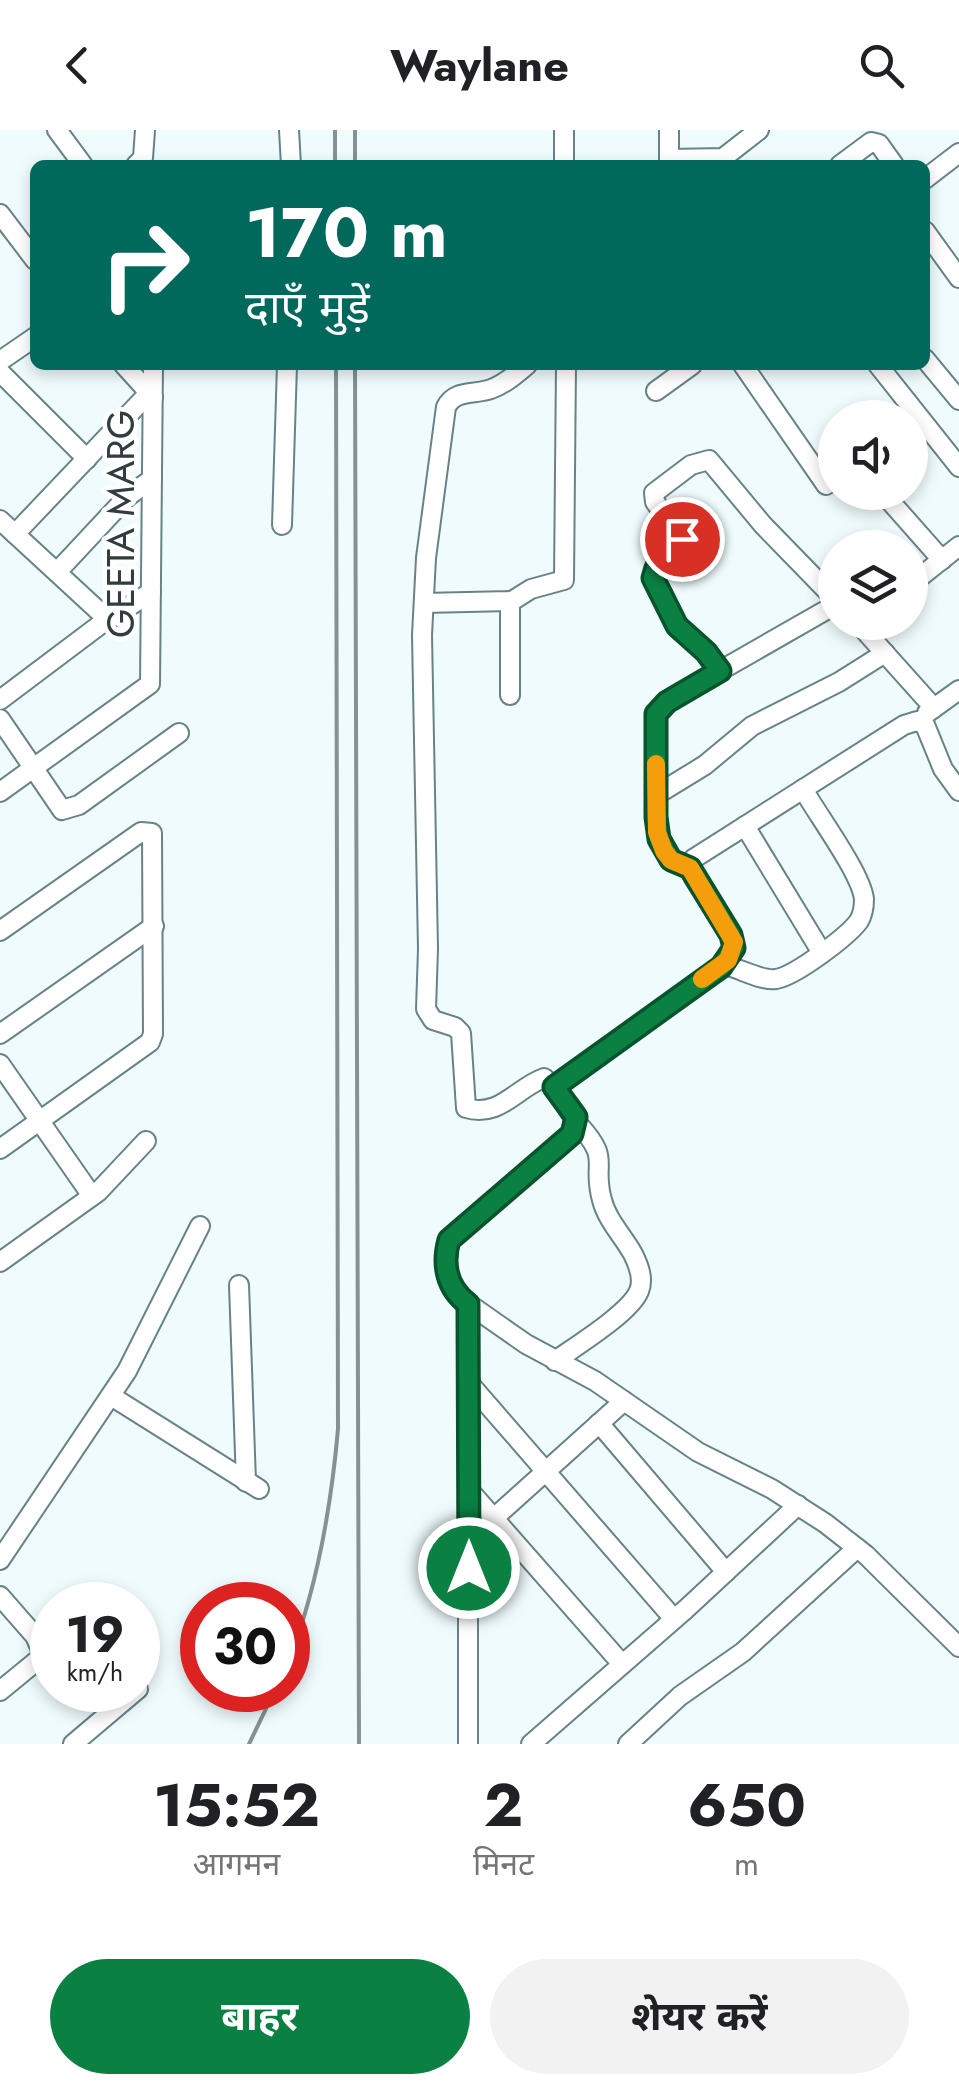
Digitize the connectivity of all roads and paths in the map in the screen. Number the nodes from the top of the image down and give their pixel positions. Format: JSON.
{"nodes":[{"id":1,"x":57,"y":130,"type":"edge"},
{"id":2,"x":145,"y":130,"type":"edge"},
{"id":3,"x":289,"y":130,"type":"edge"},
{"id":4,"x":564,"y":130,"type":"edge"},
{"id":5,"x":668,"y":130,"type":"edge"},
{"id":6,"x":759,"y":130,"type":"edge"},
{"id":7,"x":959,"y":153,"type":"edge"},
{"id":8,"x":78,"y":160,"type":"edge"},
{"id":9,"x":141,"y":160,"type":"edge"},
{"id":10,"x":292,"y":160,"type":"edge"},
{"id":11,"x":564,"y":160,"type":"edge"},
{"id":12,"x":669,"y":160,"type":"edge"},
{"id":13,"x":696,"y":160,"type":"edge"},
{"id":14,"x":847,"y":160,"type":"edge"},
{"id":15,"x":890,"y":160,"type":"edge"},
{"id":16,"x":930,"y":175,"type":"edge"},
{"id":17,"x":0,"y":214,"type":"edge"},
{"id":18,"x":930,"y":238,"type":"edge"},
{"id":19,"x":30,"y":246,"type":"edge"},
{"id":20,"x":959,"y":278,"type":"edge"},
{"id":21,"x":30,"y":339,"type":"edge"},
{"id":22,"x":0,"y":360,"type":"edge"},
{"id":23,"x":930,"y":365,"type":"edge"},
{"id":24,"x":128,"y":370,"type":"edge"},
{"id":25,"x":153,"y":370,"type":"edge"},
{"id":26,"x":288,"y":370,"type":"edge"},
{"id":27,"x":521,"y":370,"type":"edge"},
{"id":28,"x":566,"y":370,"type":"edge"},
{"id":29,"x":685,"y":370,"type":"edge"},
{"id":30,"x":746,"y":370,"type":"edge"},
{"id":31,"x":882,"y":370,"type":"edge"},
{"id":32,"x":0,"y":372,"type":"edge"},
{"id":33,"x":656,"y":391,"type":"dead end"},
{"id":34,"x":151,"y":395,"type":"junction"},
{"id":35,"x":906,"y":400,"type":"edge"},
{"id":36,"x":959,"y":400,"type":"edge"},
{"id":37,"x":928,"y":427,"type":"edge"},
{"id":38,"x":87,"y":459,"type":"junction"},
{"id":39,"x":959,"y":467,"type":"edge"},
{"id":40,"x":818,"y":473,"type":"edge"},
{"id":41,"x":152,"y":479,"type":"junction"},
{"id":42,"x":898,"y":510,"type":"edge"},
{"id":43,"x":0,"y":520,"type":"edge"},
{"id":44,"x":282,"y":525,"type":"dead end"},
{"id":45,"x":15,"y":534,"type":"junction"},
{"id":46,"x":959,"y":546,"type":"edge"},
{"id":47,"x":942,"y":560,"type":"junction"},
{"id":48,"x":928,"y":571,"type":"edge"},
{"id":49,"x":57,"y":572,"type":"junction"},
{"id":50,"x":818,"y":584,"type":"edge"},
{"id":51,"x":151,"y":592,"type":"junction"},
{"id":52,"x":510,"y":601,"type":"junction"},
{"id":53,"x":424,"y":603,"type":"junction"},
{"id":54,"x":818,"y":612,"type":"edge"},
{"id":55,"x":109,"y":618,"type":"junction"},
{"id":56,"x":874,"y":640,"type":"edge"},
{"id":57,"x":886,"y":654,"type":"junction"},
{"id":58,"x":720,"y":671,"type":"junction"},
{"id":59,"x":959,"y":690,"type":"edge"},
{"id":60,"x":510,"y":694,"type":"dead end"},
{"id":61,"x":0,"y":700,"type":"edge"},
{"id":62,"x":934,"y":708,"type":"junction"},
{"id":63,"x":0,"y":719,"type":"edge"},
{"id":64,"x":917,"y":720,"type":"junction"},
{"id":65,"x":179,"y":733,"type":"dead end"},
{"id":66,"x":33,"y":769,"type":"junction"},
{"id":67,"x":802,"y":790,"type":"junction"},
{"id":68,"x":959,"y":791,"type":"edge"},
{"id":69,"x":0,"y":792,"type":"edge"},
{"id":70,"x":656,"y":795,"type":"junction"},
{"id":71,"x":746,"y":826,"type":"junction"},
{"id":72,"x":690,"y":868,"type":"junction"},
{"id":73,"x":154,"y":926,"type":"junction"},
{"id":74,"x":0,"y":931,"type":"edge"},
{"id":75,"x":822,"y":953,"type":"junction"},
{"id":76,"x":724,"y":964,"type":"junction"},
{"id":77,"x":0,"y":1034,"type":"edge"},
{"id":78,"x":0,"y":1064,"type":"edge"},
{"id":79,"x":554,"y":1087,"type":"junction"},
{"id":80,"x":39,"y":1118,"type":"junction"},
{"id":81,"x":577,"y":1123,"type":"junction"},
{"id":82,"x":146,"y":1141,"type":"dead end"},
{"id":83,"x":0,"y":1149,"type":"edge"},
{"id":84,"x":92,"y":1196,"type":"junction"},
{"id":85,"x":200,"y":1226,"type":"dead end"},
{"id":86,"x":0,"y":1262,"type":"edge"},
{"id":87,"x":239,"y":1285,"type":"dead end"},
{"id":88,"x":468,"y":1304,"type":"junction"},
{"id":89,"x":556,"y":1361,"type":"junction"},
{"id":90,"x":468,"y":1382,"type":"junction"},
{"id":91,"x":111,"y":1396,"type":"junction"},
{"id":92,"x":624,"y":1401,"type":"junction"},
{"id":93,"x":599,"y":1423,"type":"junction"},
{"id":94,"x":545,"y":1471,"type":"junction"},
{"id":95,"x":468,"y":1489,"type":"junction"},
{"id":96,"x":798,"y":1505,"type":"junction"},
{"id":97,"x":494,"y":1518,"type":"junction"},
{"id":98,"x":857,"y":1548,"type":"junction"},
{"id":99,"x":0,"y":1560,"type":"edge"},
{"id":100,"x":726,"y":1572,"type":"junction"},
{"id":101,"x":0,"y":1596,"type":"edge"},
{"id":102,"x":674,"y":1620,"type":"junction"},
{"id":103,"x":959,"y":1647,"type":"edge"},
{"id":104,"x":622,"y":1664,"type":"junction"},
{"id":105,"x":0,"y":1691,"type":"edge"},
{"id":106,"x":111,"y":1712,"type":"edge"},
{"id":107,"x":73,"y":1744,"type":"edge"},
{"id":108,"x":468,"y":1744,"type":"edge"},
{"id":109,"x":531,"y":1744,"type":"edge"},
{"id":110,"x":628,"y":1744,"type":"edge"}],
"edges":[{"from":1,"to":8,"type":"street"},
{"from":2,"to":9,"type":"street"},
{"from":3,"to":10,"type":"street"},
{"from":4,"to":11,"type":"street"},
{"from":5,"to":12,"type":"street"},
{"from":6,"to":13,"type":"street"},
{"from":7,"to":16,"type":"street"},
{"from":14,"to":15,"type":"street"},
{"from":17,"to":19,"type":"street"},
{"from":18,"to":20,"type":"street"},
{"from":21,"to":22,"type":"street"},
{"from":23,"to":36,"type":"street"},
{"from":24,"to":34,"type":"street"},
{"from":25,"to":34,"type":"street","name":"GEETA MARG"},
{"from":26,"to":44,"type":"street"},
{"from":27,"to":53,"type":"street"},
{"from":28,"to":52,"type":"street"},
{"from":29,"to":33,"type":"street"},
{"from":30,"to":40,"type":"street"},
{"from":31,"to":35,"type":"street"},
{"from":32,"to":38,"type":"street"},
{"from":34,"to":38,"type":"street"},
{"from":34,"to":41,"type":"street","name":"GEETA MARG"},
{"from":37,"to":39,"type":"street"},
{"from":38,"to":45,"type":"street"},
{"from":41,"to":49,"type":"street"},
{"from":41,"to":51,"type":"street","name":"GEETA MARG"},
{"from":42,"to":47,"type":"street"},
{"from":43,"to":45,"type":"street"},
{"from":45,"to":49,"type":"street"},
{"from":46,"to":47,"type":"street"},
{"from":47,"to":48,"type":"street"},
{"from":49,"to":55,"type":"street"},
{"from":50,"to":58,"type":"street"},
{"from":51,"to":55,"type":"street"},
{"from":51,"to":66,"type":"street","name":"GEETA MARG"},
{"from":52,"to":53,"type":"street"},
{"from":52,"to":60,"type":"street"},
{"from":53,"to":79,"type":"street"},
{"from":54,"to":58,"type":"street"},
{"from":55,"to":61,"type":"street"},
{"from":56,"to":57,"type":"street"},
{"from":57,"to":62,"type":"street"},
{"from":57,"to":70,"type":"street"},
{"from":58,"to":70,"type":"street"},
{"from":59,"to":62,"type":"street"},
{"from":62,"to":64,"type":"street"},
{"from":63,"to":66,"type":"street"},
{"from":64,"to":67,"type":"street"},
{"from":64,"to":68,"type":"street"},
{"from":65,"to":66,"type":"street"},
{"from":66,"to":69,"type":"street"},
{"from":67,"to":71,"type":"street"},
{"from":67,"to":75,"type":"street"},
{"from":70,"to":72,"type":"street"},
{"from":71,"to":72,"type":"street"},
{"from":71,"to":75,"type":"street"},
{"from":72,"to":76,"type":"street"},
{"from":73,"to":74,"type":"street"},
{"from":73,"to":77,"type":"street"},
{"from":73,"to":80,"type":"street"},
{"from":75,"to":76,"type":"street"},
{"from":76,"to":79,"type":"street"},
{"from":78,"to":80,"type":"street"},
{"from":79,"to":81,"type":"street"},
{"from":80,"to":83,"type":"street"},
{"from":80,"to":84,"type":"street"},
{"from":81,"to":88,"type":"street"},
{"from":81,"to":89,"type":"street"},
{"from":82,"to":84,"type":"street"},
{"from":84,"to":86,"type":"street"},
{"from":85,"to":91,"type":"street"},
{"from":87,"to":91,"type":"street"},
{"from":88,"to":89,"type":"street"},
{"from":88,"to":90,"type":"street"},
{"from":89,"to":92,"type":"street"},
{"from":90,"to":94,"type":"street"},
{"from":90,"to":95,"type":"street"},
{"from":91,"to":99,"type":"street"},
{"from":92,"to":93,"type":"street"},
{"from":92,"to":96,"type":"street"},
{"from":93,"to":94,"type":"street"},
{"from":93,"to":100,"type":"street"},
{"from":94,"to":97,"type":"street"},
{"from":94,"to":102,"type":"street"},
{"from":95,"to":97,"type":"street"},
{"from":95,"to":108,"type":"street"},
{"from":96,"to":98,"type":"street"},
{"from":96,"to":100,"type":"street"},
{"from":97,"to":104,"type":"street"},
{"from":98,"to":103,"type":"street"},
{"from":98,"to":110,"type":"street"},
{"from":100,"to":102,"type":"street"},
{"from":101,"to":105,"type":"street"},
{"from":102,"to":104,"type":"street"},
{"from":104,"to":109,"type":"street"},
{"from":106,"to":107,"type":"street"}]}
